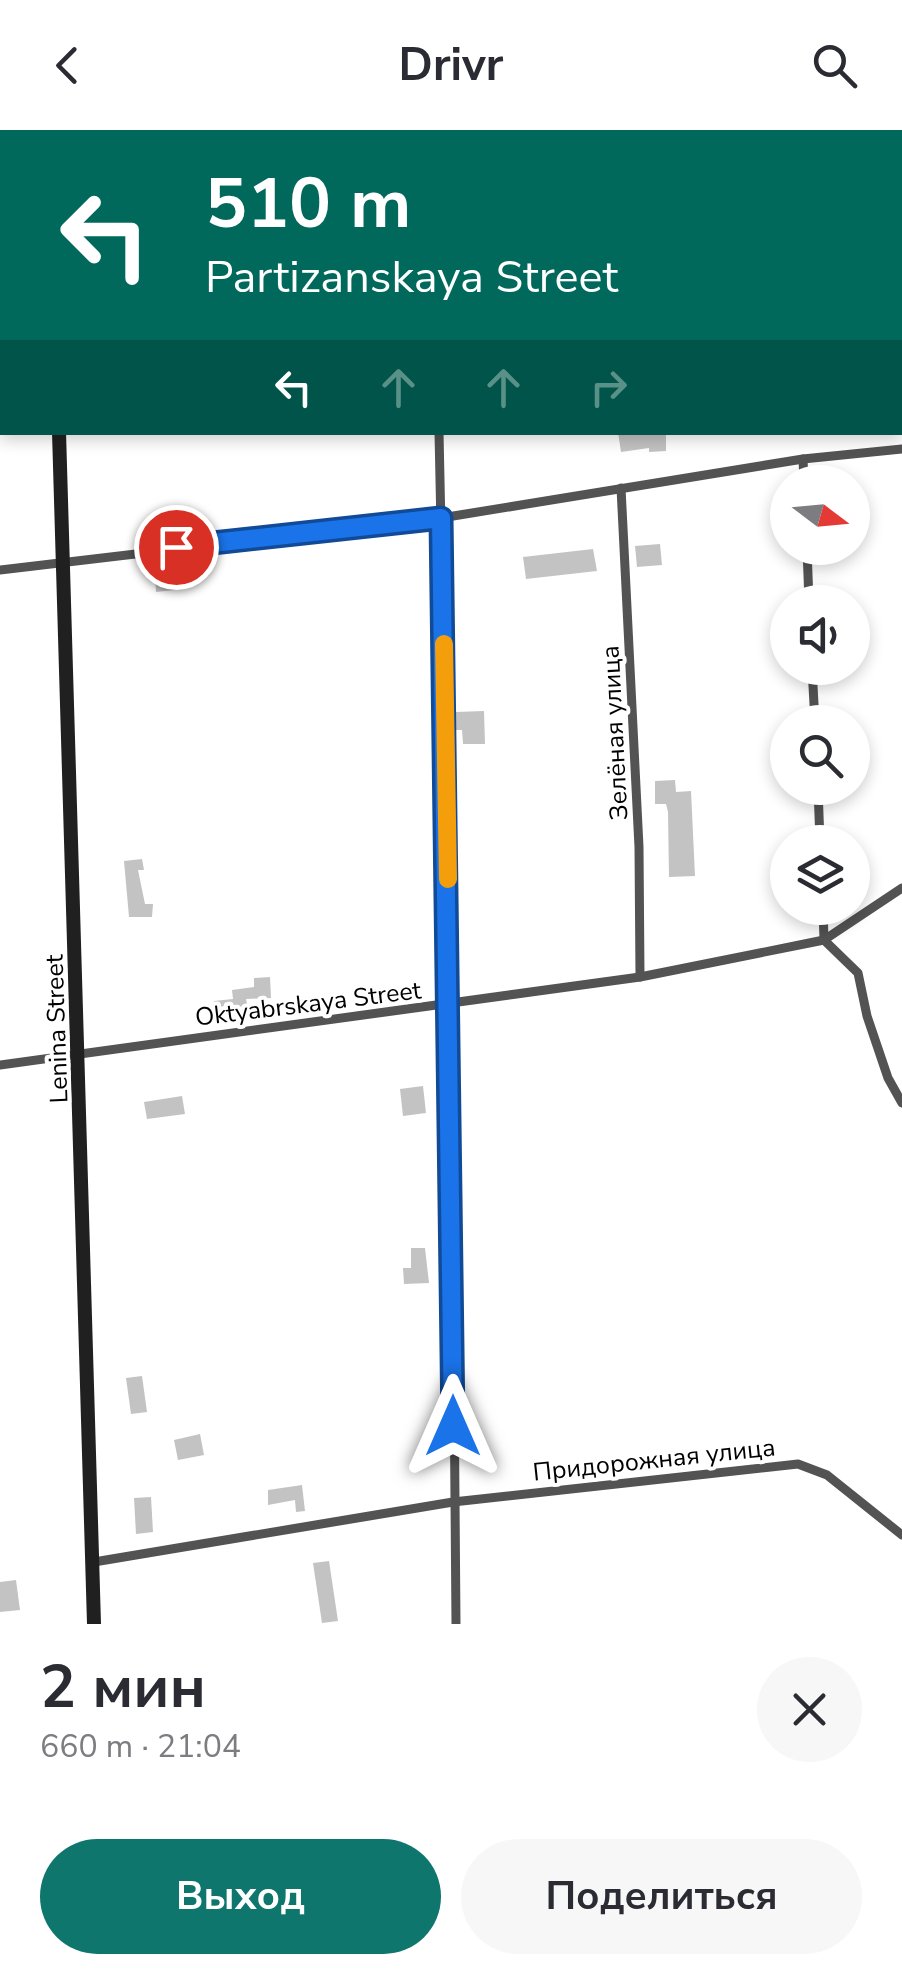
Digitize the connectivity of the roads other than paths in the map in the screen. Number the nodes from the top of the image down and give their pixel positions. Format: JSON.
{"nodes":[{"id":1,"x":59,"y":435,"type":"edge"},
{"id":2,"x":439,"y":435,"type":"edge"},
{"id":3,"x":902,"y":449,"type":"edge"},
{"id":4,"x":803,"y":459,"type":"junction"},
{"id":5,"x":803,"y":465,"type":"edge"},
{"id":6,"x":621,"y":488,"type":"junction"},
{"id":7,"x":441,"y":518,"type":"junction"},
{"id":8,"x":62,"y":560,"type":"junction"},
{"id":9,"x":0,"y":570,"type":"edge"},
{"id":10,"x":902,"y":888,"type":"edge"},
{"id":11,"x":824,"y":925,"type":"edge"},
{"id":12,"x":824,"y":940,"type":"junction"},
{"id":13,"x":640,"y":977,"type":"junction"},
{"id":14,"x":451,"y":1006,"type":"junction"},
{"id":15,"x":79,"y":1051,"type":"junction"},
{"id":16,"x":0,"y":1064,"type":"edge"},
{"id":17,"x":902,"y":1103,"type":"edge"},
{"id":18,"x":453,"y":1502,"type":"junction"},
{"id":19,"x":902,"y":1535,"type":"edge"},
{"id":20,"x":94,"y":1562,"type":"junction"},
{"id":21,"x":94,"y":1624,"type":"edge"},
{"id":22,"x":456,"y":1624,"type":"edge"}],
"edges":[{"from":1,"to":8,"type":"street","name":"Lenina Street"},
{"from":2,"to":7,"type":"street"},
{"from":3,"to":4,"type":"street"},
{"from":4,"to":5,"type":"street"},
{"from":4,"to":6,"type":"street"},
{"from":6,"to":7,"type":"street"},
{"from":6,"to":13,"type":"street","name":"Зелёная улица"},
{"from":7,"to":8,"type":"street"},
{"from":7,"to":14,"type":"street"},
{"from":8,"to":9,"type":"street"},
{"from":8,"to":15,"type":"street","name":"Lenina Street"},
{"from":10,"to":12,"type":"street","name":"Oktyabrskaya Street"},
{"from":11,"to":12,"type":"street"},
{"from":12,"to":13,"type":"street","name":"Oktyabrskaya Street"},
{"from":12,"to":17,"type":"street"},
{"from":13,"to":14,"type":"street","name":"Oktyabrskaya Street"},
{"from":14,"to":15,"type":"street","name":"Oktyabrskaya Street"},
{"from":14,"to":18,"type":"street"},
{"from":15,"to":16,"type":"street","name":"Oktyabrskaya Street"},
{"from":15,"to":20,"type":"street","name":"Lenina Street"},
{"from":18,"to":19,"type":"street","name":"Придорожная улица"},
{"from":18,"to":20,"type":"street","name":"Придорожная улица"},
{"from":18,"to":22,"type":"street"},
{"from":20,"to":21,"type":"street","name":"Lenina Street"}]}
